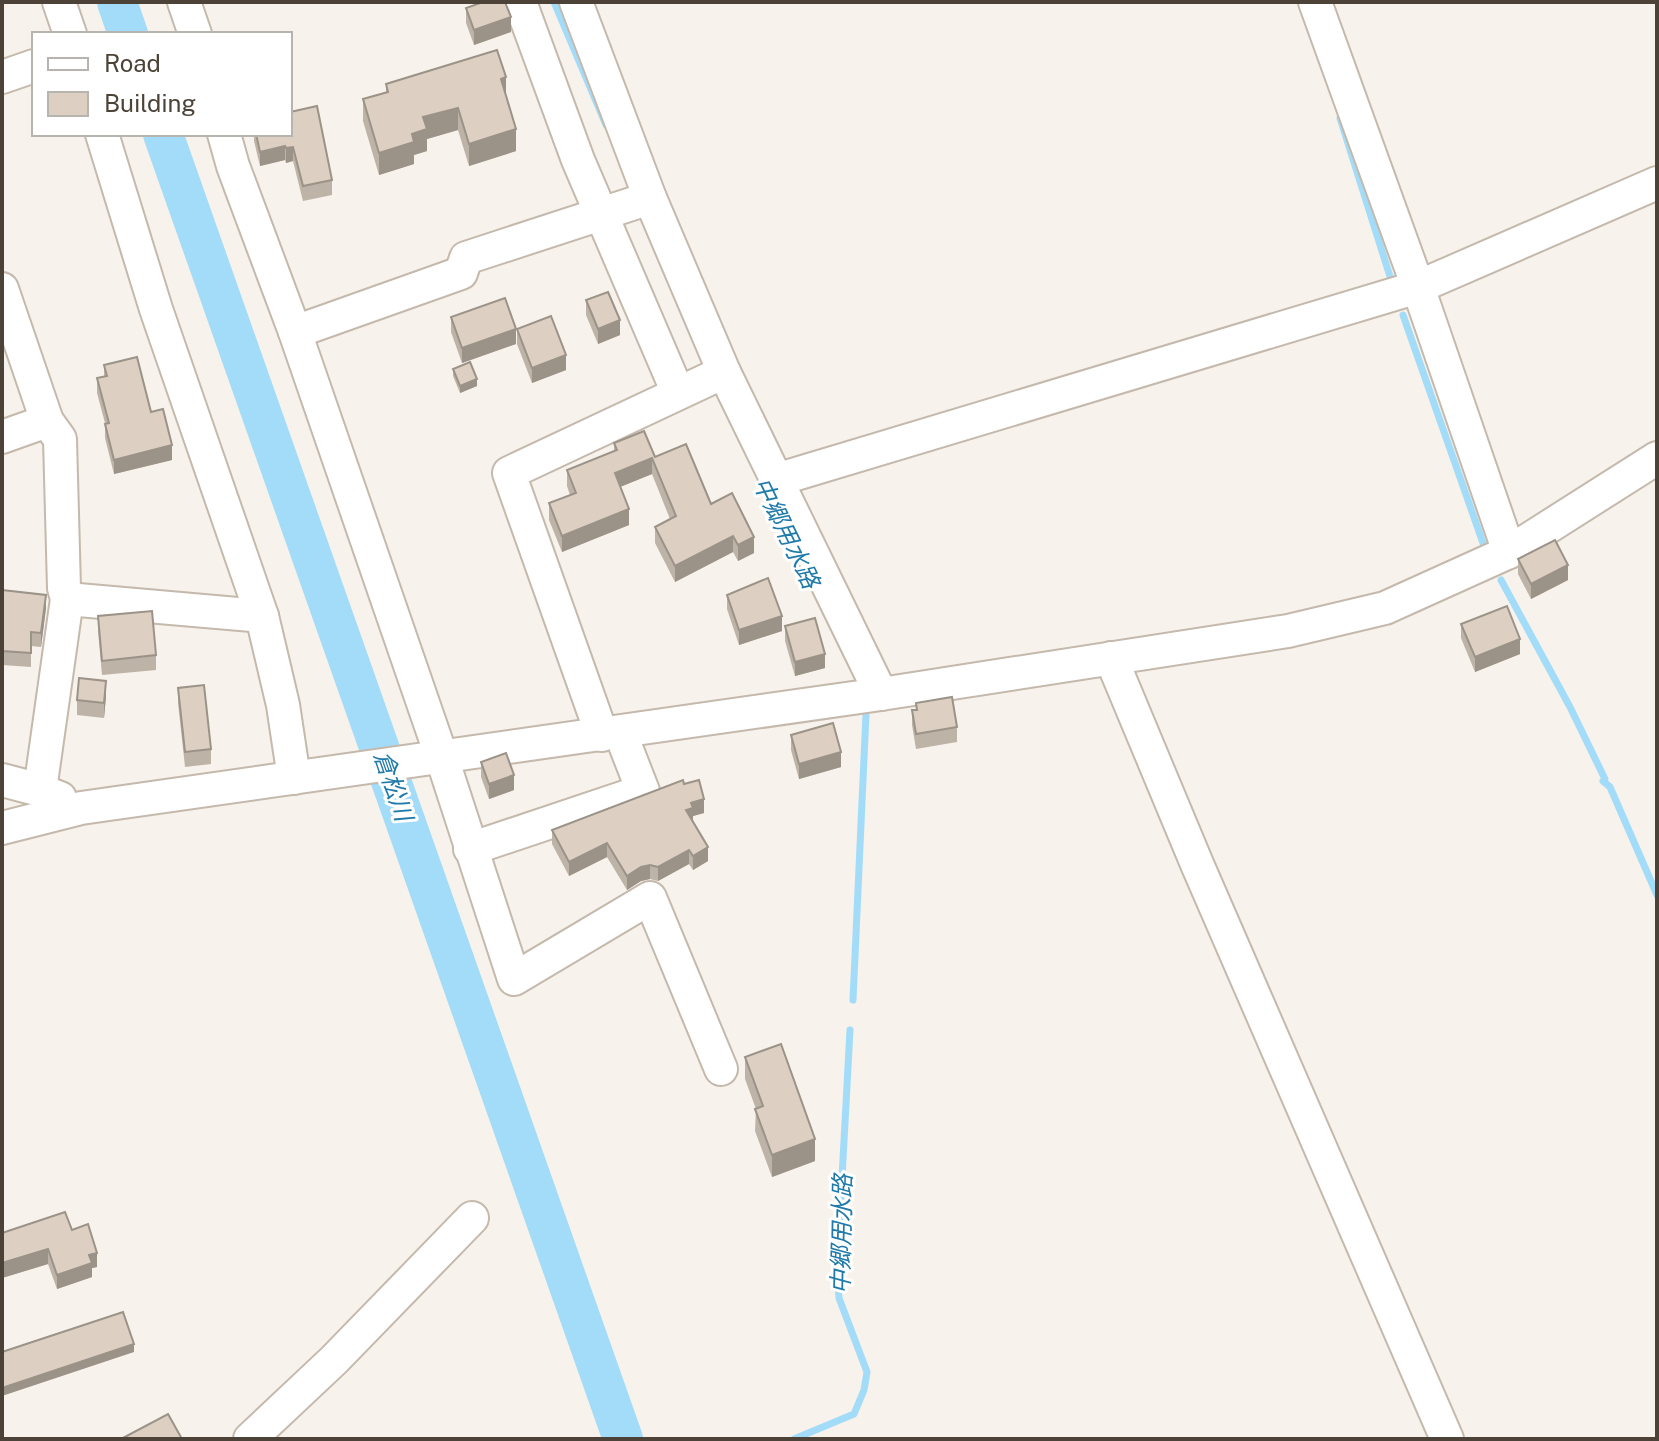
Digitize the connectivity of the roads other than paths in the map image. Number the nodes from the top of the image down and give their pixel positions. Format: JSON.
{"nodes":[{"id":1,"x":59,"y":2,"type":"edge"},
{"id":2,"x":184,"y":2,"type":"edge"},
{"id":3,"x":520,"y":2,"type":"edge"},
{"id":4,"x":576,"y":2,"type":"edge"},
{"id":5,"x":1315,"y":2,"type":"edge"},
{"id":6,"x":69,"y":32,"type":"edge"},
{"id":7,"x":194,"y":32,"type":"edge"},
{"id":8,"x":32,"y":67,"type":"edge"},
{"id":9,"x":2,"y":77,"type":"edge"},
{"id":10,"x":103,"y":136,"type":"edge"},
{"id":11,"x":225,"y":136,"type":"edge"},
{"id":12,"x":1657,"y":183,"type":"edge"},
{"id":13,"x":650,"y":198,"type":"junction"},
{"id":14,"x":601,"y":214,"type":"junction"},
{"id":15,"x":1418,"y":287,"type":"junction"},
{"id":16,"x":2,"y":289,"type":"edge"},
{"id":17,"x":295,"y":332,"type":"junction"},
{"id":18,"x":724,"y":372,"type":"junction"},
{"id":19,"x":678,"y":393,"type":"junction"},
{"id":20,"x":47,"y":421,"type":"junction"},
{"id":21,"x":2,"y":437,"type":"edge"},
{"id":22,"x":1657,"y":458,"type":"edge"},
{"id":23,"x":776,"y":480,"type":"junction"},
{"id":24,"x":1509,"y":552,"type":"junction"},
{"id":25,"x":67,"y":599,"type":"junction"},
{"id":26,"x":262,"y":616,"type":"junction"},
{"id":27,"x":1111,"y":658,"type":"junction"},
{"id":28,"x":881,"y":694,"type":"junction"},
{"id":29,"x":611,"y":734,"type":"junction"},
{"id":30,"x":438,"y":758,"type":"junction"},
{"id":31,"x":294,"y":778,"type":"junction"},
{"id":32,"x":2,"y":780,"type":"edge"},
{"id":33,"x":40,"y":790,"type":"junction"},
{"id":34,"x":81,"y":808,"type":"junction"},
{"id":35,"x":2,"y":828,"type":"edge"},
{"id":36,"x":470,"y":849,"type":"junction"},
{"id":37,"x":721,"y":1069,"type":"dead end"},
{"id":38,"x":472,"y":1218,"type":"dead end"},
{"id":39,"x":250,"y":1439,"type":"edge"},
{"id":40,"x":1447,"y":1439,"type":"edge"}],
"edges":[{"from":1,"to":6,"type":"street"},
{"from":2,"to":7,"type":"street"},
{"from":3,"to":14,"type":"street"},
{"from":4,"to":13,"type":"street"},
{"from":5,"to":15,"type":"street"},
{"from":8,"to":9,"type":"street"},
{"from":10,"to":26,"type":"street"},
{"from":11,"to":17,"type":"street"},
{"from":12,"to":15,"type":"street"},
{"from":13,"to":14,"type":"street"},
{"from":13,"to":18,"type":"street"},
{"from":14,"to":17,"type":"street"},
{"from":14,"to":19,"type":"street"},
{"from":15,"to":23,"type":"street"},
{"from":15,"to":24,"type":"street"},
{"from":16,"to":20,"type":"street"},
{"from":17,"to":30,"type":"street"},
{"from":18,"to":19,"type":"street"},
{"from":18,"to":23,"type":"street"},
{"from":19,"to":29,"type":"street"},
{"from":20,"to":21,"type":"street"},
{"from":20,"to":25,"type":"street"},
{"from":22,"to":24,"type":"street"},
{"from":23,"to":28,"type":"street"},
{"from":24,"to":27,"type":"street"},
{"from":25,"to":26,"type":"street"},
{"from":25,"to":33,"type":"street"},
{"from":26,"to":31,"type":"street"},
{"from":27,"to":28,"type":"street"},
{"from":27,"to":40,"type":"street"},
{"from":28,"to":29,"type":"street"},
{"from":29,"to":30,"type":"street"},
{"from":29,"to":36,"type":"street"},
{"from":30,"to":31,"type":"street"},
{"from":30,"to":36,"type":"street"},
{"from":31,"to":34,"type":"street"},
{"from":32,"to":33,"type":"street"},
{"from":33,"to":34,"type":"street"},
{"from":34,"to":35,"type":"street"},
{"from":36,"to":37,"type":"street"},
{"from":38,"to":39,"type":"street"}]}
